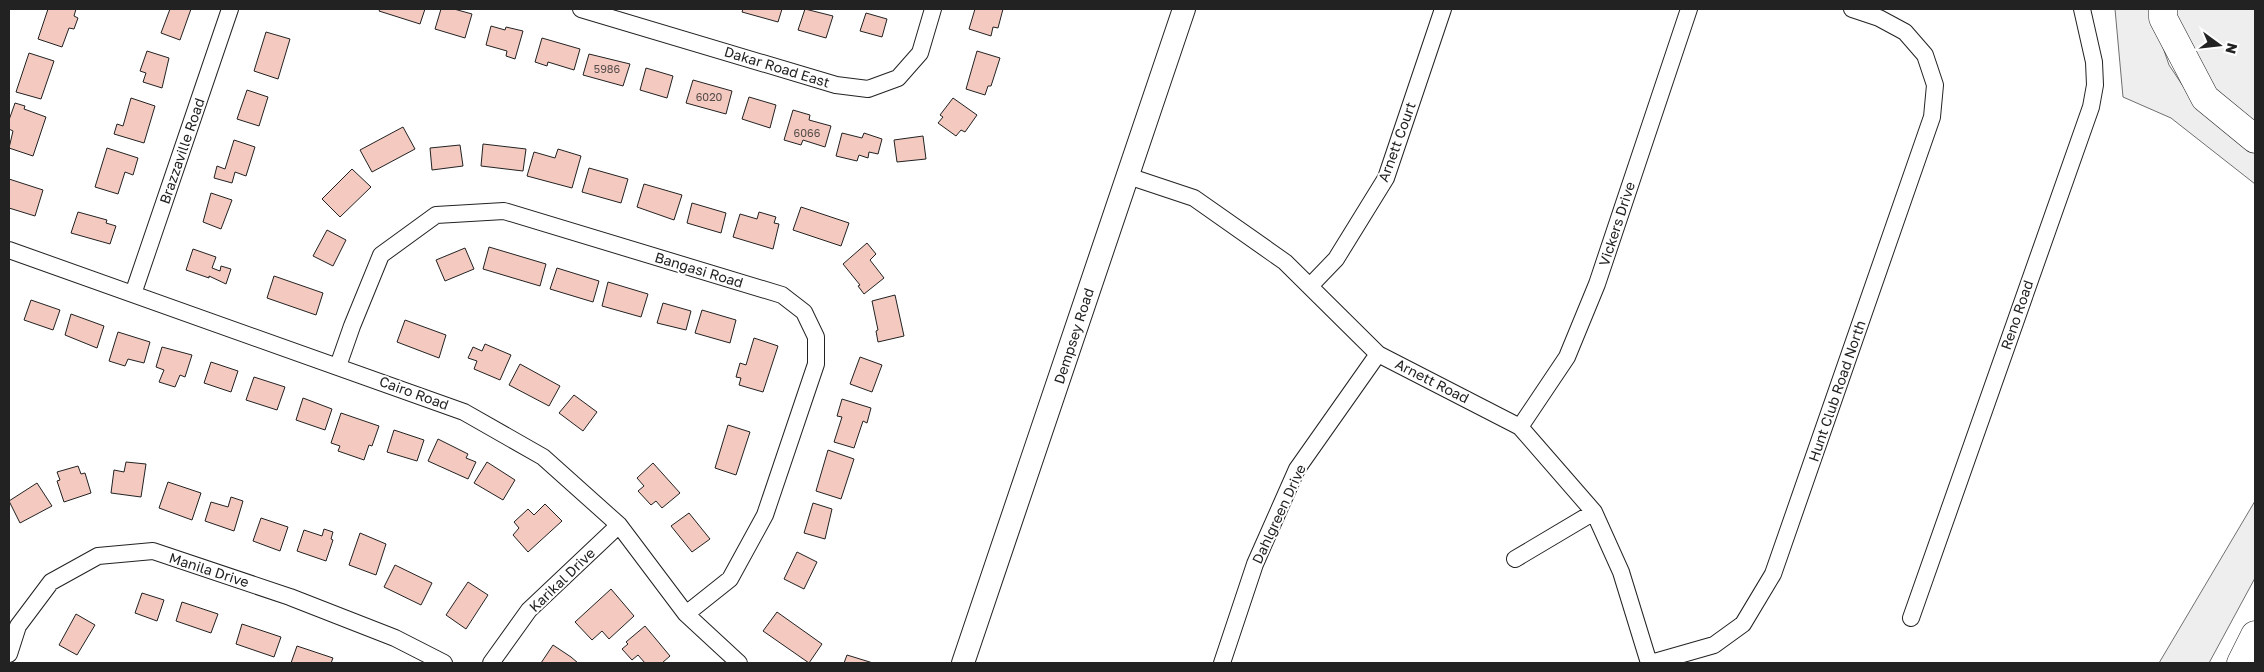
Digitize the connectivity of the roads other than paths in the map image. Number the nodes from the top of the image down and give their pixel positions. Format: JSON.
{"nodes":[{"id":1,"x":230,"y":9,"type":"edge"},
{"id":2,"x":581,"y":9,"type":"edge"},
{"id":3,"x":933,"y":9,"type":"edge"},
{"id":4,"x":1184,"y":9,"type":"edge"},
{"id":5,"x":1443,"y":9,"type":"edge"},
{"id":6,"x":1689,"y":9,"type":"edge"},
{"id":7,"x":1852,"y":9,"type":"edge"},
{"id":8,"x":2082,"y":9,"type":"edge"},
{"id":9,"x":2163,"y":9,"type":"edge"},
{"id":10,"x":2255,"y":138,"type":"edge"},
{"id":11,"x":1128,"y":176,"type":"junction"},
{"id":12,"x":9,"y":250,"type":"edge"},
{"id":13,"x":1310,"y":286,"type":"junction"},
{"id":14,"x":133,"y":294,"type":"junction"},
{"id":15,"x":1378,"y":354,"type":"junction"},
{"id":16,"x":338,"y":366,"type":"junction"},
{"id":17,"x":1520,"y":427,"type":"junction"},
{"id":18,"x":1594,"y":512,"type":"junction"},
{"id":19,"x":619,"y":525,"type":"junction"},
{"id":20,"x":1514,"y":559,"type":"dead end"},
{"id":21,"x":686,"y":614,"type":"junction"},
{"id":22,"x":1911,"y":618,"type":"dead end"},
{"id":23,"x":2255,"y":635,"type":"edge"},
{"id":24,"x":9,"y":654,"type":"edge"},
{"id":25,"x":444,"y":663,"type":"edge"},
{"id":26,"x":491,"y":663,"type":"edge"},
{"id":27,"x":739,"y":663,"type":"edge"},
{"id":28,"x":963,"y":663,"type":"edge"},
{"id":29,"x":1222,"y":663,"type":"edge"},
{"id":30,"x":1650,"y":663,"type":"edge"},
{"id":31,"x":2242,"y":663,"type":"edge"}],
"edges":[{"from":1,"to":14,"type":"street","name":"Brazzaville Road"},
{"from":2,"to":3,"type":"street","name":"Dakar Road East"},
{"from":4,"to":11,"type":"main road","name":"Dempsey Road"},
{"from":5,"to":13,"type":"street","name":"Arnett Court"},
{"from":6,"to":17,"type":"street","name":"Vickers Drive"},
{"from":7,"to":30,"type":"street","name":"Hunt Club Road North"},
{"from":8,"to":22,"type":"street","name":"Reno Road"},
{"from":9,"to":10,"type":"highway"},
{"from":11,"to":13,"type":"street","name":"Arnett Road"},
{"from":11,"to":28,"type":"main road","name":"Dempsey Road"},
{"from":12,"to":14,"type":"street","name":"Cairo Road"},
{"from":13,"to":15,"type":"street","name":"Arnett Road"},
{"from":14,"to":16,"type":"street","name":"Cairo Road"},
{"from":15,"to":17,"type":"street","name":"Arnett Road"},
{"from":15,"to":29,"type":"street","name":"Dahlgreen Drive"},
{"from":16,"to":19,"type":"street","name":"Cairo Road"},
{"from":16,"to":21,"type":"street","name":"Bangasi Road"},
{"from":17,"to":18,"type":"street","name":"Arnett Road"},
{"from":18,"to":20,"type":"street"},
{"from":18,"to":30,"type":"street","name":"Arnett Road"},
{"from":19,"to":21,"type":"street","name":"Cairo Road"},
{"from":19,"to":26,"type":"street","name":"Karikal Drive"},
{"from":21,"to":27,"type":"street","name":"Cairo Road"},
{"from":23,"to":31,"type":"highway"},
{"from":24,"to":25,"type":"street","name":"Manila Drive"}]}
